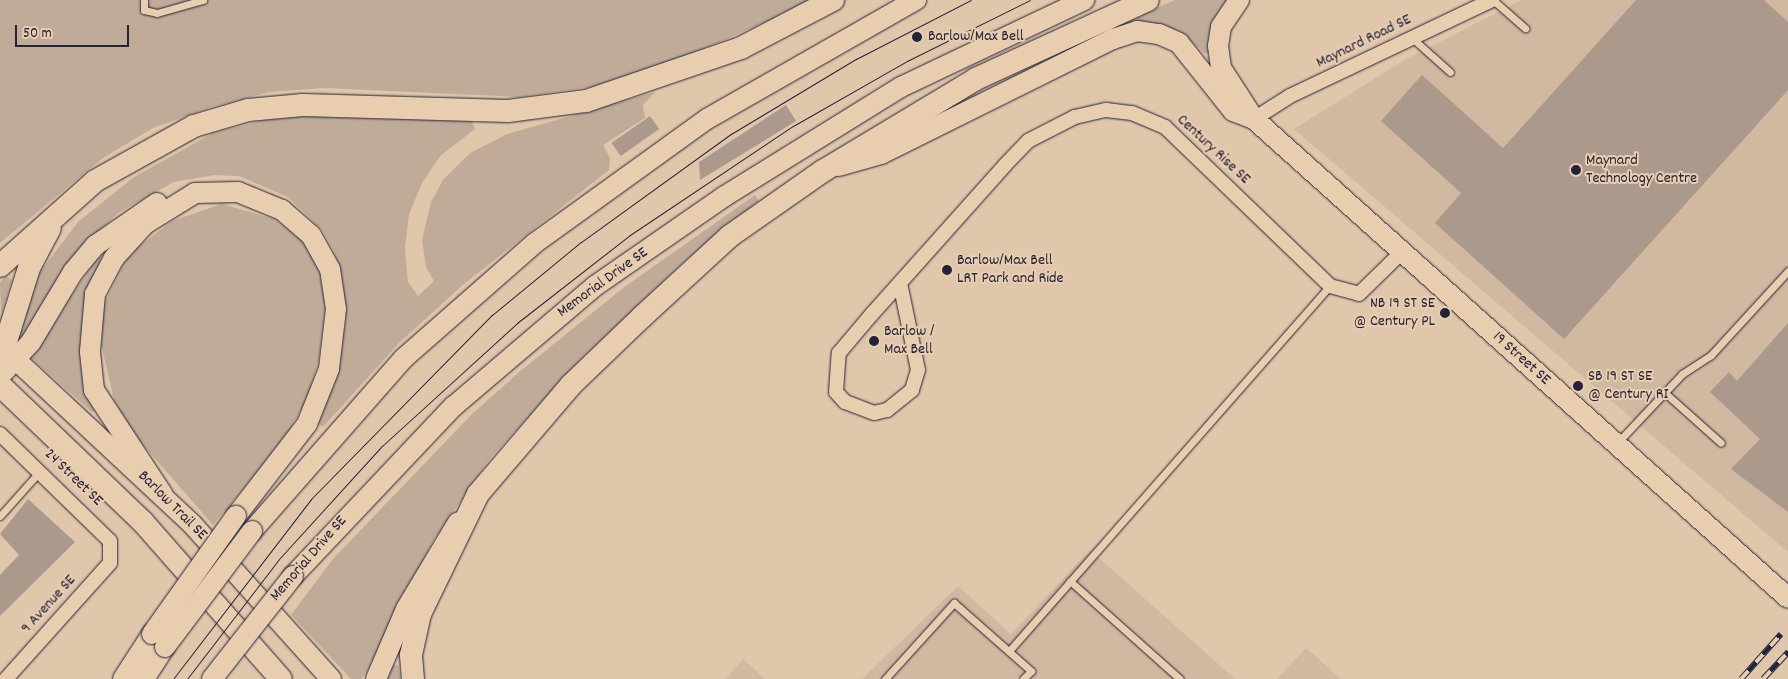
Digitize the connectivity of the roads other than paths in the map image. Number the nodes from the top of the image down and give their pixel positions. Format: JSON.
{"nodes":[{"id":1,"x":144,"y":0,"type":"edge"},
{"id":2,"x":203,"y":0,"type":"edge"},
{"id":3,"x":834,"y":0,"type":"edge"},
{"id":4,"x":916,"y":0,"type":"edge"},
{"id":5,"x":1084,"y":0,"type":"edge"},
{"id":6,"x":1148,"y":0,"type":"edge"},
{"id":7,"x":1239,"y":0,"type":"edge"},
{"id":8,"x":1492,"y":0,"type":"edge"},
{"id":9,"x":1525,"y":28,"type":"dead end"},
{"id":10,"x":1412,"y":38,"type":"junction"},
{"id":11,"x":1450,"y":72,"type":"dead end"},
{"id":12,"x":1254,"y":119,"type":"junction"},
{"id":13,"x":823,"y":171,"type":"junction"},
{"id":14,"x":195,"y":193,"type":"junction"},
{"id":15,"x":58,"y":214,"type":"junction"},
{"id":16,"x":1402,"y":252,"type":"junction"},
{"id":17,"x":0,"y":266,"type":"edge"},
{"id":18,"x":1788,"y":271,"type":"edge"},
{"id":19,"x":900,"y":283,"type":"junction"},
{"id":20,"x":1330,"y":286,"type":"junction"},
{"id":21,"x":5,"y":354,"type":"edge"},
{"id":22,"x":0,"y":376,"type":"edge"},
{"id":23,"x":0,"y":385,"type":"edge"},
{"id":24,"x":1664,"y":392,"type":"junction"},
{"id":25,"x":0,"y":434,"type":"edge"},
{"id":26,"x":1721,"y":443,"type":"dead end"},
{"id":27,"x":1616,"y":444,"type":"junction"},
{"id":28,"x":41,"y":470,"type":"junction"},
{"id":29,"x":478,"y":494,"type":"junction"},
{"id":30,"x":163,"y":495,"type":"junction"},
{"id":31,"x":0,"y":516,"type":"edge"},
{"id":32,"x":110,"y":553,"type":"joint"},
{"id":33,"x":1070,"y":581,"type":"junction"},
{"id":34,"x":1788,"y":598,"type":"edge"},
{"id":35,"x":158,"y":640,"type":"junction"},
{"id":36,"x":1009,"y":651,"type":"junction"},
{"id":37,"x":6,"y":679,"type":"edge"},
{"id":38,"x":123,"y":679,"type":"edge"},
{"id":39,"x":144,"y":679,"type":"edge"},
{"id":40,"x":212,"y":679,"type":"edge"},
{"id":41,"x":281,"y":679,"type":"edge"},
{"id":42,"x":331,"y":679,"type":"edge"},
{"id":43,"x":376,"y":679,"type":"edge"},
{"id":44,"x":413,"y":679,"type":"edge"},
{"id":45,"x":885,"y":679,"type":"edge"},
{"id":46,"x":1023,"y":679,"type":"edge"},
{"id":47,"x":1180,"y":679,"type":"edge"}],
"edges":[{"from":1,"to":2,"type":"lane"},
{"from":3,"to":15,"type":"main road"},
{"from":4,"to":35,"type":"main road","bridge":true},
{"from":5,"to":40,"type":"main road","name":"Memorial Drive SE","bridge":true},
{"from":6,"to":13,"type":"main road"},
{"from":7,"to":12,"type":"main road"},
{"from":8,"to":9,"type":"lane"},
{"from":8,"to":10,"type":"street","name":"Maynard Road SE"},
{"from":10,"to":11,"type":"lane"},
{"from":10,"to":12,"type":"street","name":"Maynard Road SE"},
{"from":12,"to":13,"type":"main road"},
{"from":12,"to":16,"type":"main road","name":"19 Street SE"},
{"from":13,"to":29,"type":"main road"},
{"from":14,"to":21,"type":"main road"},
{"from":14,"to":30,"type":"main road"},
{"from":14,"to":35,"type":"main road","bridge":true},
{"from":15,"to":17,"type":"main road"},
{"from":15,"to":21,"type":"main road"},
{"from":16,"to":20,"type":"street","name":"Century Rise SE"},
{"from":16,"to":27,"type":"main road","name":"19 Street SE"},
{"from":18,"to":24,"type":"lane"},
{"from":19,"to":19,"type":"street","name":"Century Rise SE"},
{"from":19,"to":20,"type":"street","name":"Century Rise SE"},
{"from":20,"to":33,"type":"lane"},
{"from":21,"to":22,"type":"main road"},
{"from":21,"to":30,"type":"main road","name":"Barlow Trail SE"},
{"from":23,"to":41,"type":"main road","name":"Barlow Trail SE"},
{"from":24,"to":26,"type":"lane"},
{"from":24,"to":27,"type":"lane"},
{"from":25,"to":28,"type":"street","name":"24 Street SE"},
{"from":27,"to":34,"type":"main road","name":"19 Street SE"},
{"from":28,"to":31,"type":"lane"},
{"from":28,"to":32,"type":"street","name":"24 Street SE"},
{"from":29,"to":43,"type":"main road"},
{"from":29,"to":44,"type":"main road"},
{"from":30,"to":42,"type":"main road","name":"Barlow Trail SE"},
{"from":32,"to":37,"type":"street","name":"9 Avenue SE"},
{"from":33,"to":36,"type":"lane"},
{"from":33,"to":47,"type":"lane"},
{"from":35,"to":38,"type":"main road"},
{"from":35,"to":39,"type":"main road"},
{"from":36,"to":45,"type":"lane"},
{"from":36,"to":46,"type":"lane"}]}
